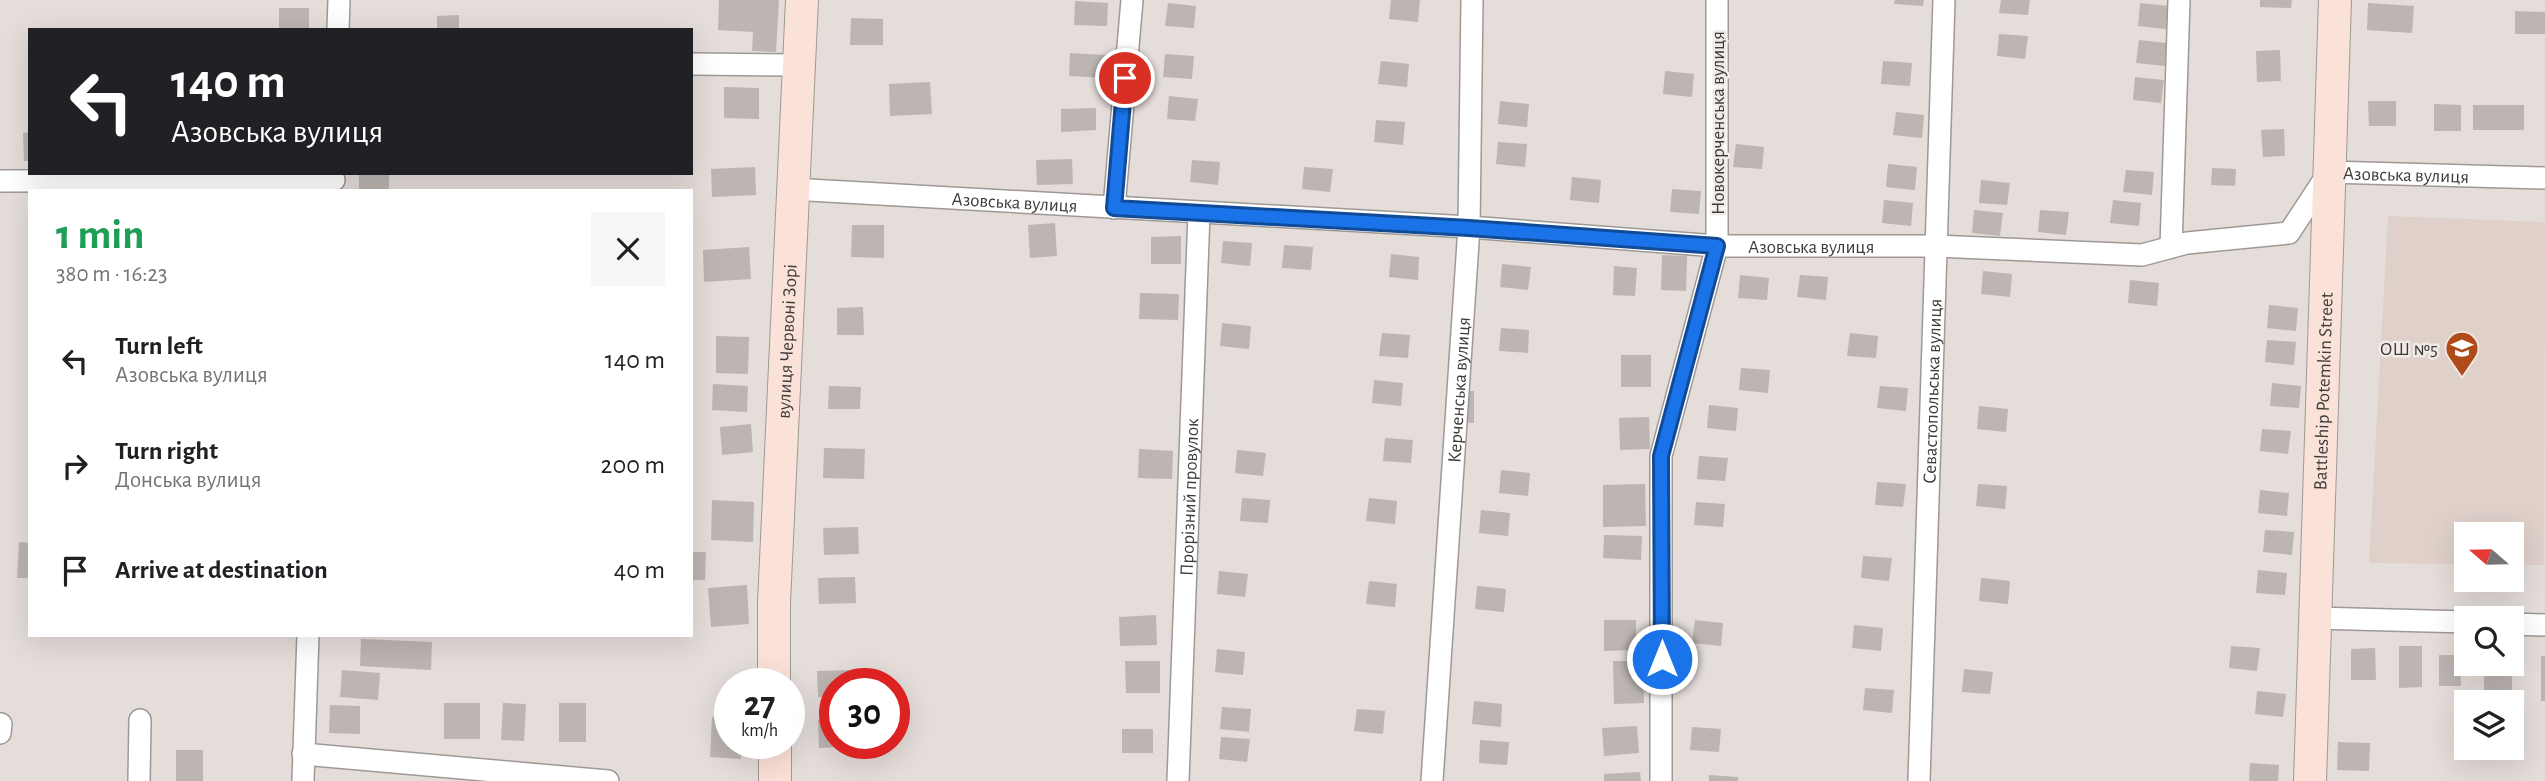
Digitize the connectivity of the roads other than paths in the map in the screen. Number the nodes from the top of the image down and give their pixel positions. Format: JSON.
{"nodes":[{"id":1,"x":339,"y":0,"type":"edge"},
{"id":2,"x":802,"y":0,"type":"edge"},
{"id":3,"x":1132,"y":0,"type":"edge"},
{"id":4,"x":1472,"y":0,"type":"edge"},
{"id":5,"x":1717,"y":0,"type":"edge"},
{"id":6,"x":1944,"y":0,"type":"edge"},
{"id":7,"x":2179,"y":0,"type":"edge"},
{"id":8,"x":2335,"y":0,"type":"edge"},
{"id":9,"x":338,"y":28,"type":"edge"},
{"id":10,"x":693,"y":64,"type":"edge"},
{"id":11,"x":799,"y":65,"type":"junction"},
{"id":12,"x":2329,"y":172,"type":"junction"},
{"id":13,"x":2545,"y":178,"type":"edge"},
{"id":14,"x":0,"y":181,"type":"edge"},
{"id":15,"x":334,"y":181,"type":"edge"},
{"id":16,"x":791,"y":189,"type":"junction"},
{"id":17,"x":1114,"y":208,"type":"junction"},
{"id":18,"x":1199,"y":213,"type":"junction"},
{"id":19,"x":1469,"y":228,"type":"junction"},
{"id":20,"x":1717,"y":246,"type":"junction"},
{"id":21,"x":1936,"y":246,"type":"junction"},
{"id":22,"x":2171,"y":247,"type":"junction"},
{"id":23,"x":2315,"y":618,"type":"junction"},
{"id":24,"x":2454,"y":622,"type":"edge"},
{"id":25,"x":2524,"y":624,"type":"edge"},
{"id":26,"x":2545,"y":625,"type":"edge"},
{"id":27,"x":308,"y":637,"type":"edge"},
{"id":28,"x":775,"y":668,"type":"edge"},
{"id":29,"x":140,"y":720,"type":"dead end"},
{"id":30,"x":303,"y":754,"type":"junction"},
{"id":31,"x":775,"y":759,"type":"edge"},
{"id":32,"x":138,"y":781,"type":"edge"},
{"id":33,"x":303,"y":781,"type":"edge"},
{"id":34,"x":608,"y":781,"type":"edge"},
{"id":35,"x":775,"y":781,"type":"edge"},
{"id":36,"x":1178,"y":781,"type":"edge"},
{"id":37,"x":1432,"y":781,"type":"edge"},
{"id":38,"x":1661,"y":781,"type":"edge"},
{"id":39,"x":1919,"y":781,"type":"edge"},
{"id":40,"x":2310,"y":781,"type":"edge"}],
"edges":[{"from":1,"to":9,"type":"street"},
{"from":2,"to":11,"type":"street","name":"вулиця Червоні Зорі"},
{"from":3,"to":17,"type":"street"},
{"from":4,"to":19,"type":"street","name":"Керченська вулиця"},
{"from":5,"to":20,"type":"street","name":"Новокерченська вулиця"},
{"from":6,"to":21,"type":"street","name":"Севастопольська вулиця"},
{"from":7,"to":22,"type":"street"},
{"from":8,"to":12,"type":"street","name":"Battleship Potemkin Street"},
{"from":10,"to":11,"type":"street"},
{"from":11,"to":16,"type":"street","name":"вулиця Червоні Зорі"},
{"from":12,"to":13,"type":"street","name":"Азовська вулиця"},
{"from":12,"to":22,"type":"street","name":"Азовська вулиця"},
{"from":12,"to":23,"type":"street","name":"Battleship Potemkin Street"},
{"from":14,"to":15,"type":"street"},
{"from":16,"to":17,"type":"street","name":"Азовська вулиця"},
{"from":16,"to":28,"type":"street","name":"вулиця Червоні Зорі"},
{"from":17,"to":18,"type":"street","name":"Азовська вулиця"},
{"from":18,"to":19,"type":"street","name":"Азовська вулиця"},
{"from":18,"to":36,"type":"street","name":"Прорізний провулок"},
{"from":19,"to":20,"type":"street","name":"Азовська вулиця"},
{"from":19,"to":37,"type":"street","name":"Керченська вулиця"},
{"from":20,"to":21,"type":"street","name":"Азовська вулиця"},
{"from":20,"to":38,"type":"street","name":"Новокерченська вулиця"},
{"from":21,"to":22,"type":"street","name":"Азовська вулиця"},
{"from":21,"to":39,"type":"street","name":"Севастопольська вулиця"},
{"from":23,"to":24,"type":"street"},
{"from":23,"to":40,"type":"street","name":"Battleship Potemkin Street"},
{"from":25,"to":26,"type":"street"},
{"from":27,"to":30,"type":"street"},
{"from":29,"to":32,"type":"street"},
{"from":30,"to":33,"type":"street"},
{"from":30,"to":34,"type":"street"},
{"from":31,"to":35,"type":"street"}]}
